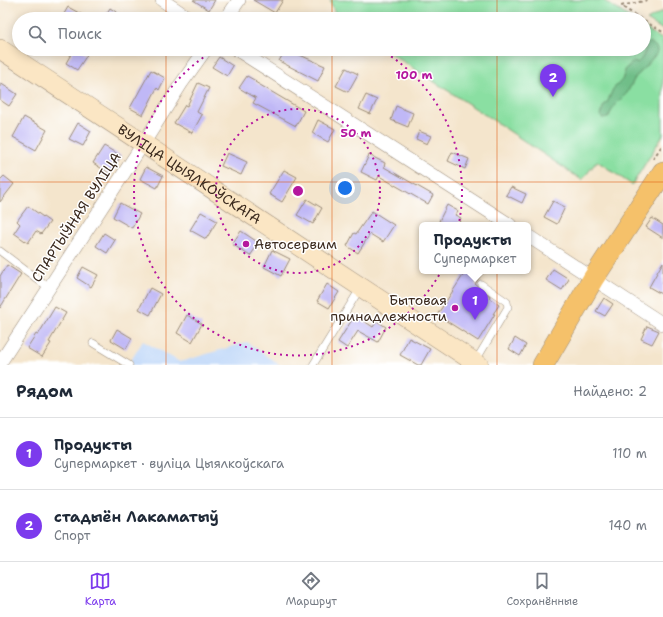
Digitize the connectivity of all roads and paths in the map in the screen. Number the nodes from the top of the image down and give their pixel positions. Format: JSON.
{"nodes":[{"id":1,"x":162,"y":0,"type":"edge"},
{"id":2,"x":238,"y":0,"type":"edge"},
{"id":3,"x":648,"y":0,"type":"edge"},
{"id":4,"x":180,"y":12,"type":"edge"},
{"id":5,"x":230,"y":12,"type":"edge"},
{"id":6,"x":630,"y":12,"type":"edge"},
{"id":7,"x":651,"y":25,"type":"edge"},
{"id":8,"x":663,"y":32,"type":"edge"},
{"id":9,"x":0,"y":49,"type":"edge"},
{"id":10,"x":201,"y":56,"type":"edge"},
{"id":11,"x":247,"y":56,"type":"edge"},
{"id":12,"x":143,"y":144,"type":"junction"},
{"id":13,"x":663,"y":172,"type":"edge"},
{"id":14,"x":505,"y":222,"type":"edge"},
{"id":15,"x":531,"y":238,"type":"edge"},
{"id":16,"x":0,"y":251,"type":"edge"},
{"id":17,"x":593,"y":279,"type":"junction"},
{"id":18,"x":481,"y":284,"type":"dead end"},
{"id":19,"x":361,"y":287,"type":"junction"},
{"id":20,"x":49,"y":288,"type":"junction"},
{"id":21,"x":663,"y":324,"type":"edge"},
{"id":22,"x":93,"y":343,"type":"dead end"},
{"id":23,"x":0,"y":363,"type":"edge"},
{"id":24,"x":477,"y":364,"type":"edge"},
{"id":25,"x":129,"y":365,"type":"edge"},
{"id":26,"x":313,"y":365,"type":"edge"},
{"id":27,"x":543,"y":365,"type":"edge"}],
"edges":[{"from":1,"to":4,"type":"street"},
{"from":2,"to":5,"type":"street"},
{"from":3,"to":6,"type":"path"},
{"from":7,"to":8,"type":"path"},
{"from":9,"to":12,"type":"street","name":"ВУЛІЦА ЦЫЯЛКОЎСКАГА"},
{"from":10,"to":12,"type":"street","name":"СПАРТЫЎНАЯ ВУЛІЦА"},
{"from":11,"to":14,"type":"street"},
{"from":12,"to":19,"type":"street","name":"ВУЛІЦА ЦЫЯЛКОЎСКАГА"},
{"from":12,"to":20,"type":"street","name":"СПАРТЫЎНАЯ ВУЛІЦА"},
{"from":13,"to":17,"type":"main road"},
{"from":15,"to":17,"type":"street"},
{"from":16,"to":20,"type":"lane"},
{"from":17,"to":21,"type":"street"},
{"from":17,"to":27,"type":"main road"},
{"from":18,"to":24,"type":"lane"},
{"from":19,"to":24,"type":"street","name":"ВУЛІЦА ЦЫЯЛКОЎСКАГА"},
{"from":19,"to":26,"type":"lane"},
{"from":20,"to":23,"type":"street","name":"СПАРТЫЎНАЯ ВУЛІЦА"},
{"from":22,"to":25,"type":"lane"}]}
